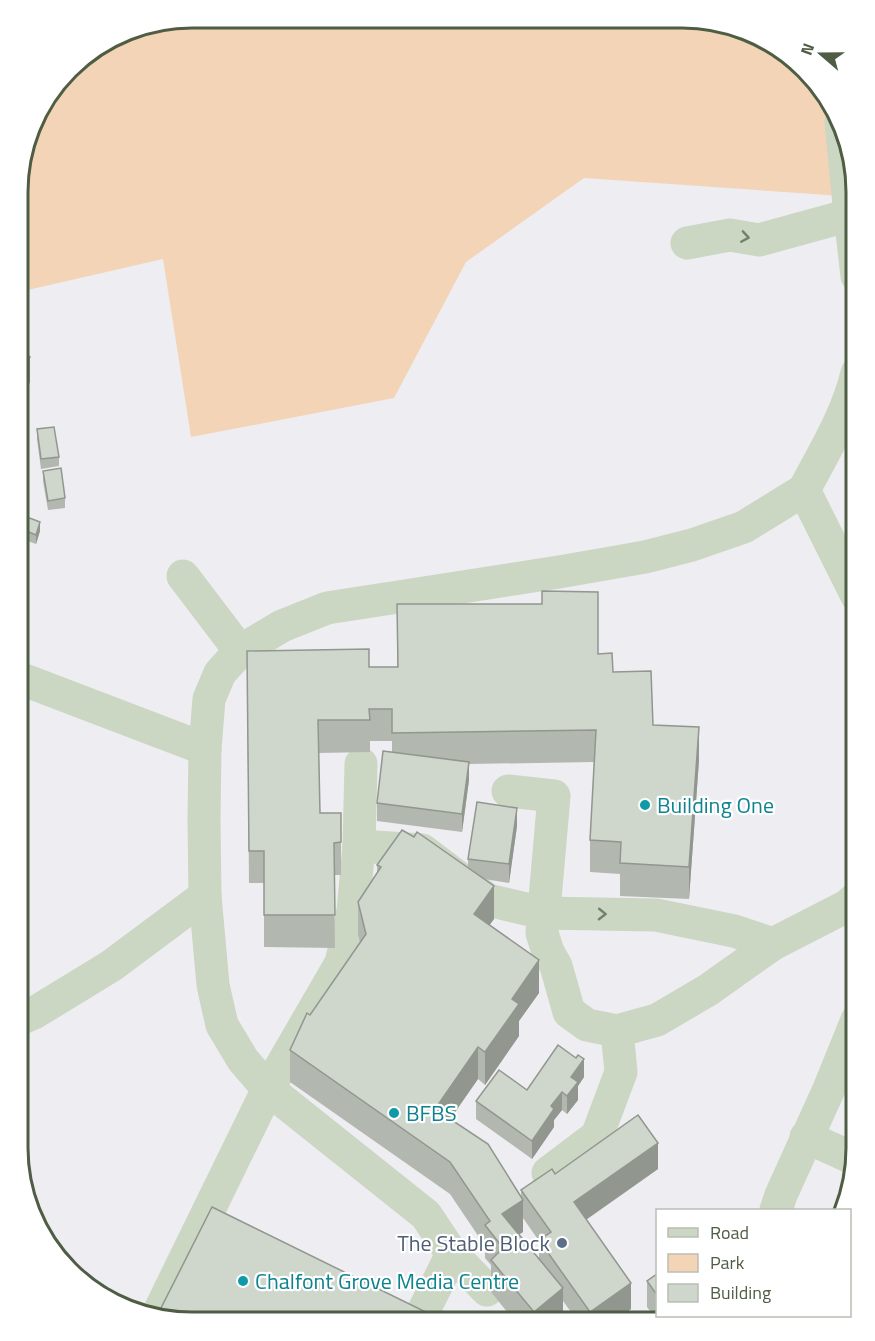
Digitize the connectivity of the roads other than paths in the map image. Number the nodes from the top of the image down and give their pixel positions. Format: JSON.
{"nodes":[{"id":1,"x":846,"y":216,"type":"edge"},
{"id":2,"x":687,"y":243,"type":"dead end"},
{"id":3,"x":846,"y":405,"type":"edge"},
{"id":4,"x":804,"y":490,"type":"junction"},
{"id":5,"x":846,"y":574,"type":"edge"},
{"id":6,"x":183,"y":576,"type":"dead end"},
{"id":7,"x":240,"y":651,"type":"junction"},
{"id":8,"x":28,"y":681,"type":"edge"},
{"id":9,"x":205,"y":749,"type":"junction"},
{"id":10,"x":361,"y":764,"type":"dead end"},
{"id":11,"x":508,"y":791,"type":"dead end"},
{"id":12,"x":359,"y":846,"type":"junction"},
{"id":13,"x":205,"y":896,"type":"junction"},
{"id":14,"x":846,"y":907,"type":"edge"},
{"id":15,"x":543,"y":913,"type":"junction"},
{"id":16,"x":773,"y":944,"type":"junction"},
{"id":17,"x":28,"y":1016,"type":"edge"},
{"id":18,"x":617,"y":1030,"type":"junction"},
{"id":19,"x":846,"y":1047,"type":"edge"},
{"id":20,"x":268,"y":1089,"type":"junction"},
{"id":21,"x":806,"y":1137,"type":"junction"},
{"id":22,"x":846,"y":1155,"type":"edge"},
{"id":23,"x":548,"y":1173,"type":"edge"},
{"id":24,"x":776,"y":1209,"type":"edge"},
{"id":25,"x":452,"y":1254,"type":"junction"},
{"id":26,"x":487,"y":1290,"type":"dead end"},
{"id":27,"x":160,"y":1309,"type":"edge"},
{"id":28,"x":423,"y":1312,"type":"edge"}],
"edges":[{"from":2,"to":1,"type":"street","one_way":true},
{"from":3,"to":4,"type":"street"},
{"from":4,"to":5,"type":"street"},
{"from":4,"to":7,"type":"street"},
{"from":6,"to":7,"type":"street"},
{"from":7,"to":9,"type":"street"},
{"from":8,"to":9,"type":"street"},
{"from":9,"to":13,"type":"street"},
{"from":10,"to":12,"type":"street"},
{"from":11,"to":15,"type":"street"},
{"from":12,"to":15,"type":"street"},
{"from":12,"to":20,"type":"street"},
{"from":13,"to":17,"type":"street"},
{"from":13,"to":20,"type":"street"},
{"from":14,"to":16,"type":"street"},
{"from":15,"to":16,"type":"street","one_way":true},
{"from":15,"to":18,"type":"street"},
{"from":16,"to":18,"type":"street"},
{"from":18,"to":23,"type":"street"},
{"from":19,"to":21,"type":"street"},
{"from":20,"to":25,"type":"street"},
{"from":20,"to":27,"type":"street"},
{"from":21,"to":22,"type":"street"},
{"from":21,"to":24,"type":"street"},
{"from":25,"to":26,"type":"street"},
{"from":25,"to":28,"type":"street"}]}
